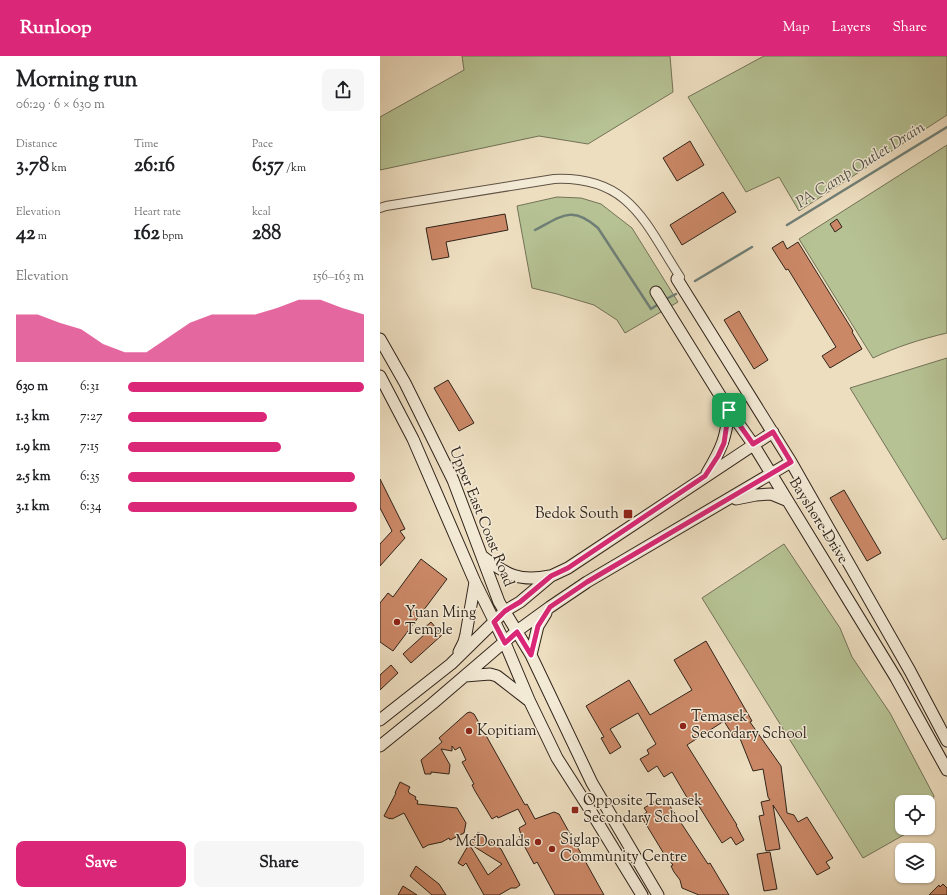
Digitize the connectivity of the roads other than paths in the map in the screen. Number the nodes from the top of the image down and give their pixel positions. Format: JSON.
{"nodes":[{"id":1,"x":380,"y":208,"type":"edge"},
{"id":2,"x":678,"y":278,"type":"joint"},
{"id":3,"x":656,"y":292,"type":"dead end"},
{"id":4,"x":380,"y":339,"type":"edge"},
{"id":5,"x":380,"y":376,"type":"edge"},
{"id":6,"x":729,"y":410,"type":"junction"},
{"id":7,"x":773,"y":432,"type":"junction"},
{"id":8,"x":753,"y":444,"type":"junction"},
{"id":9,"x":791,"y":462,"type":"junction"},
{"id":10,"x":771,"y":475,"type":"junction"},
{"id":11,"x":705,"y":476,"type":"junction"},
{"id":12,"x":788,"y":501,"type":"junction"},
{"id":13,"x":717,"y":506,"type":"junction"},
{"id":14,"x":483,"y":557,"type":"junction"},
{"id":15,"x":551,"y":576,"type":"junction"},
{"id":16,"x":475,"y":582,"type":"junction"},
{"id":17,"x":550,"y":607,"type":"junction"},
{"id":18,"x":505,"y":611,"type":"junction"},
{"id":19,"x":494,"y":622,"type":"junction"},
{"id":20,"x":517,"y":632,"type":"junction"},
{"id":21,"x":505,"y":643,"type":"junction"},
{"id":22,"x":531,"y":655,"type":"junction"},
{"id":23,"x":451,"y":664,"type":"junction"},
{"id":24,"x":465,"y":676,"type":"junction"},
{"id":25,"x":529,"y":700,"type":"junction"},
{"id":26,"x":380,"y":720,"type":"edge"},
{"id":27,"x":947,"y":741,"type":"edge"},
{"id":28,"x":380,"y":746,"type":"edge"},
{"id":29,"x":947,"y":770,"type":"edge"},
{"id":30,"x":642,"y":895,"type":"edge"},
{"id":31,"x":658,"y":895,"type":"edge"}],
"edges":[{"from":1,"to":2,"type":"street"},
{"from":2,"to":7,"type":"main road","name":"Bayshore Drive"},
{"from":3,"to":6,"type":"main road","name":"Bayshore Drive"},
{"from":4,"to":14,"type":"main road","name":"Upper East Coast Road"},
{"from":5,"to":16,"type":"main road","name":"Upper East Coast Road"},
{"from":6,"to":8,"type":"main road","name":"Bayshore Drive"},
{"from":6,"to":11,"type":"main road"},
{"from":7,"to":8,"type":"main road"},
{"from":7,"to":9,"type":"main road","name":"Bayshore Drive"},
{"from":8,"to":10,"type":"main road","name":"Bayshore Drive"},
{"from":8,"to":11,"type":"main road"},
{"from":9,"to":10,"type":"main road"},
{"from":9,"to":27,"type":"main road","name":"Bayshore Drive"},
{"from":10,"to":12,"type":"main road","name":"Bayshore Drive"},
{"from":10,"to":13,"type":"main road"},
{"from":11,"to":15,"type":"main road"},
{"from":12,"to":13,"type":"main road"},
{"from":12,"to":29,"type":"main road","name":"Bayshore Drive"},
{"from":13,"to":17,"type":"main road"},
{"from":14,"to":15,"type":"main road"},
{"from":14,"to":18,"type":"main road","name":"Upper East Coast Road"},
{"from":15,"to":18,"type":"main road"},
{"from":16,"to":19,"type":"main road","name":"Upper East Coast Road"},
{"from":16,"to":23,"type":"main road"},
{"from":17,"to":20,"type":"main road"},
{"from":17,"to":22,"type":"main road"},
{"from":18,"to":19,"type":"main road"},
{"from":18,"to":20,"type":"main road","name":"Upper East Coast Road"},
{"from":19,"to":21,"type":"main road","name":"Upper East Coast Road"},
{"from":19,"to":23,"type":"main road"},
{"from":20,"to":21,"type":"main road"},
{"from":20,"to":22,"type":"main road","name":"Upper East Coast Road"},
{"from":21,"to":24,"type":"main road"},
{"from":21,"to":25,"type":"main road","name":"Upper East Coast Road"},
{"from":22,"to":31,"type":"main road","name":"Upper East Coast Road"},
{"from":23,"to":26,"type":"main road"},
{"from":24,"to":25,"type":"main road"},
{"from":24,"to":28,"type":"main road"},
{"from":25,"to":30,"type":"main road","name":"Upper East Coast Road"}]}
